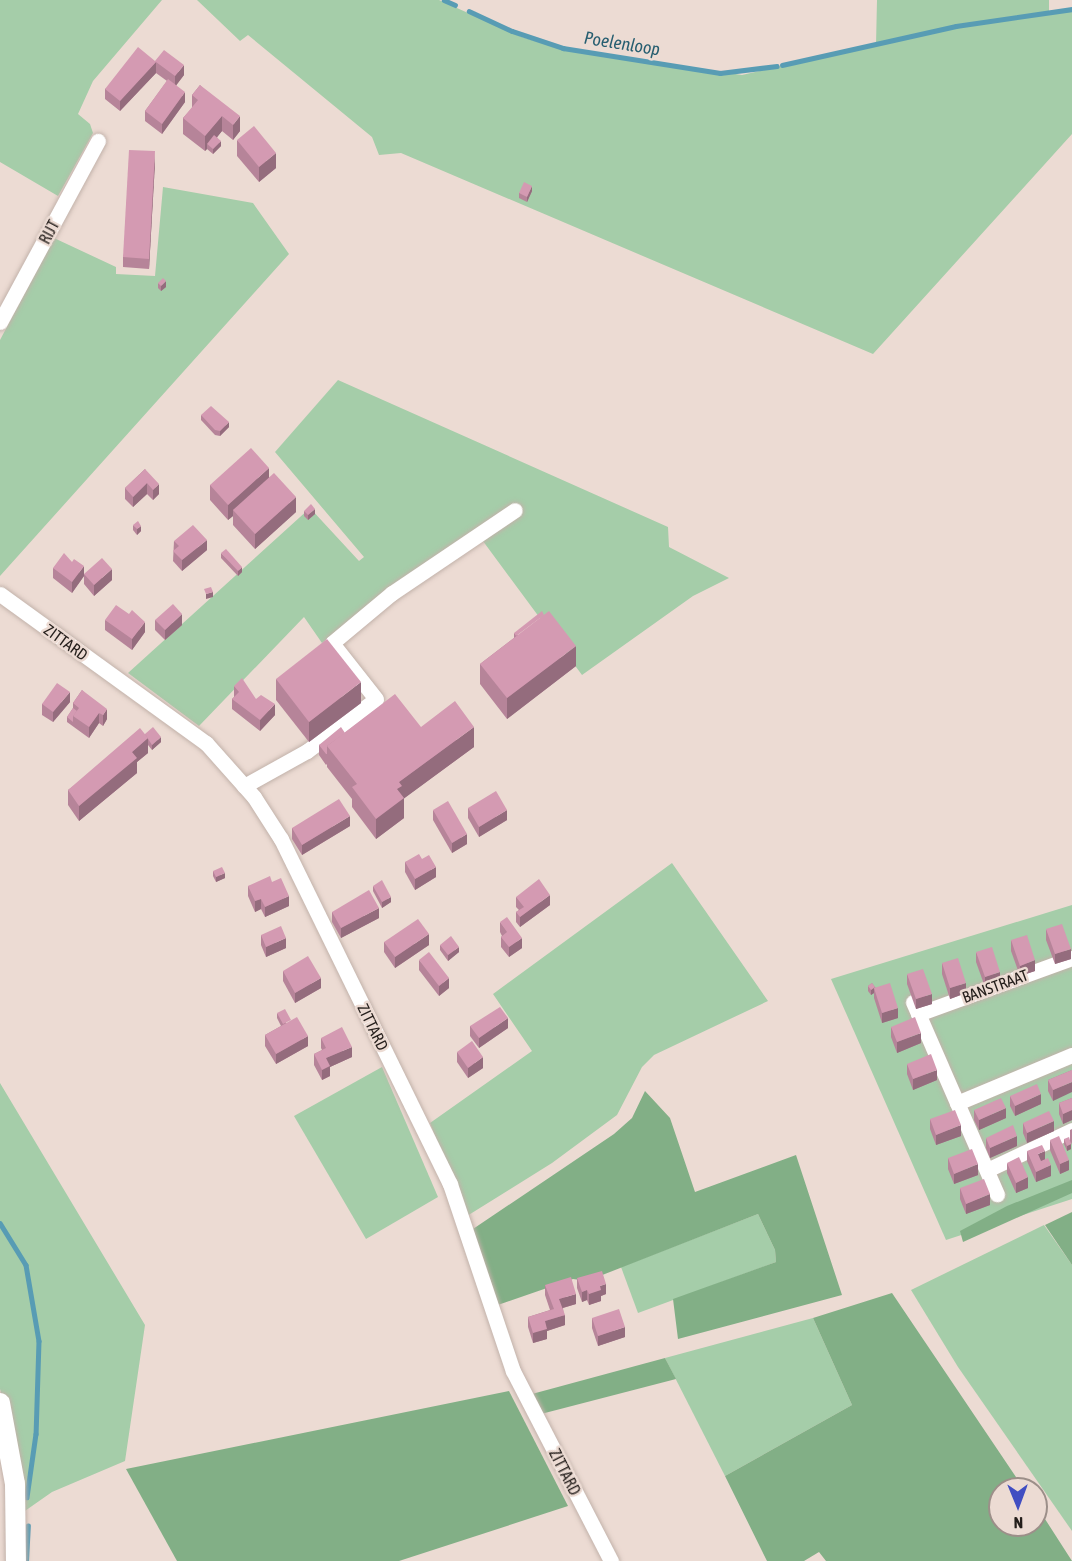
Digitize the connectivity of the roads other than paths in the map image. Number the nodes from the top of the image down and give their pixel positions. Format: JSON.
{"nodes":[{"id":1,"x":98,"y":141,"type":"dead end"},
{"id":2,"x":0,"y":322,"type":"edge"},
{"id":3,"x":515,"y":510,"type":"dead end"},
{"id":4,"x":0,"y":594,"type":"edge"},
{"id":5,"x":244,"y":786,"type":"junction"},
{"id":6,"x":1072,"y":958,"type":"edge"},
{"id":7,"x":1072,"y":1055,"type":"edge"},
{"id":8,"x":957,"y":1103,"type":"junction"},
{"id":9,"x":1072,"y":1130,"type":"edge"},
{"id":10,"x":987,"y":1170,"type":"junction"},
{"id":11,"x":997,"y":1194,"type":"dead end"},
{"id":12,"x":0,"y":1403,"type":"edge"},
{"id":13,"x":16,"y":1561,"type":"edge"},
{"id":14,"x":611,"y":1561,"type":"edge"}],
"edges":[{"from":1,"to":2,"type":"street","name":"RIJT"},
{"from":3,"to":5,"type":"street"},
{"from":4,"to":5,"type":"street","name":"ZITTARD"},
{"from":5,"to":14,"type":"street","name":"ZITTARD"},
{"from":6,"to":8,"type":"street","name":"BANSTRAAT"},
{"from":7,"to":8,"type":"street"},
{"from":8,"to":10,"type":"street","name":"BANSTRAAT"},
{"from":9,"to":10,"type":"street"},
{"from":10,"to":11,"type":"street","name":"BANSTRAAT"},
{"from":12,"to":13,"type":"main road"}]}
